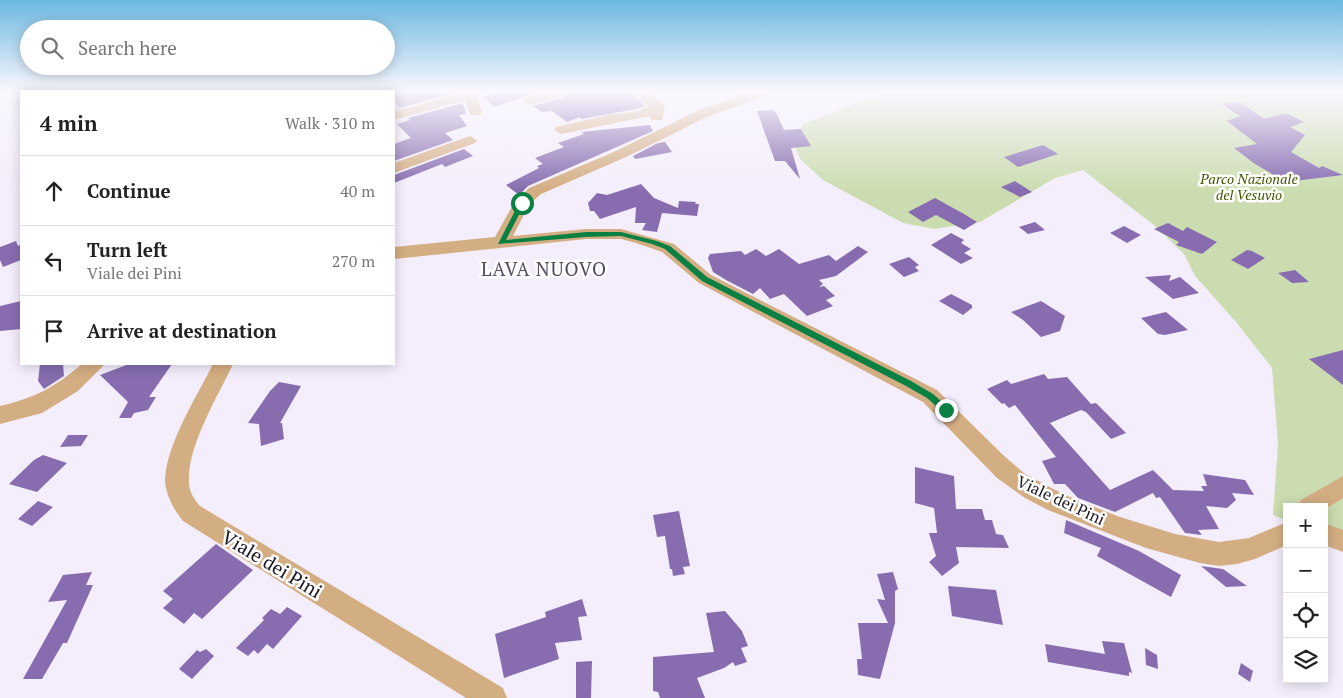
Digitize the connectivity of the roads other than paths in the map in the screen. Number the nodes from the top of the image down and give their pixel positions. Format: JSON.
{"nodes":[{"id":1,"x":584,"y":125,"type":"edge"},
{"id":2,"x":657,"y":125,"type":"edge"},
{"id":3,"x":682,"y":125,"type":"edge"},
{"id":4,"x":561,"y":130,"type":"dead end"},
{"id":5,"x":657,"y":135,"type":"junction"},
{"id":6,"x":470,"y":140,"type":"dead end"},
{"id":7,"x":395,"y":168,"type":"edge"},
{"id":8,"x":501,"y":242,"type":"junction"},
{"id":9,"x":395,"y":253,"type":"edge"},
{"id":10,"x":94,"y":365,"type":"edge"},
{"id":11,"x":223,"y":365,"type":"edge"},
{"id":12,"x":0,"y":415,"type":"edge"},
{"id":13,"x":1343,"y":486,"type":"edge"},
{"id":14,"x":1315,"y":503,"type":"edge"},
{"id":15,"x":1283,"y":535,"type":"edge"},
{"id":16,"x":1328,"y":535,"type":"edge"},
{"id":17,"x":1343,"y":541,"type":"edge"},
{"id":18,"x":493,"y":698,"type":"edge"}],
"edges":[{"from":1,"to":4,"type":"street"},
{"from":2,"to":5,"type":"street"},
{"from":3,"to":5,"type":"street"},
{"from":5,"to":8,"type":"street"},
{"from":6,"to":7,"type":"street"},
{"from":8,"to":9,"type":"street","name":"Viale dei Pini"},
{"from":8,"to":15,"type":"street","name":"Viale dei Pini"},
{"from":10,"to":12,"type":"street"},
{"from":11,"to":18,"type":"street","name":"Viale dei Pini"},
{"from":13,"to":14,"type":"street"},
{"from":16,"to":17,"type":"street"}]}
